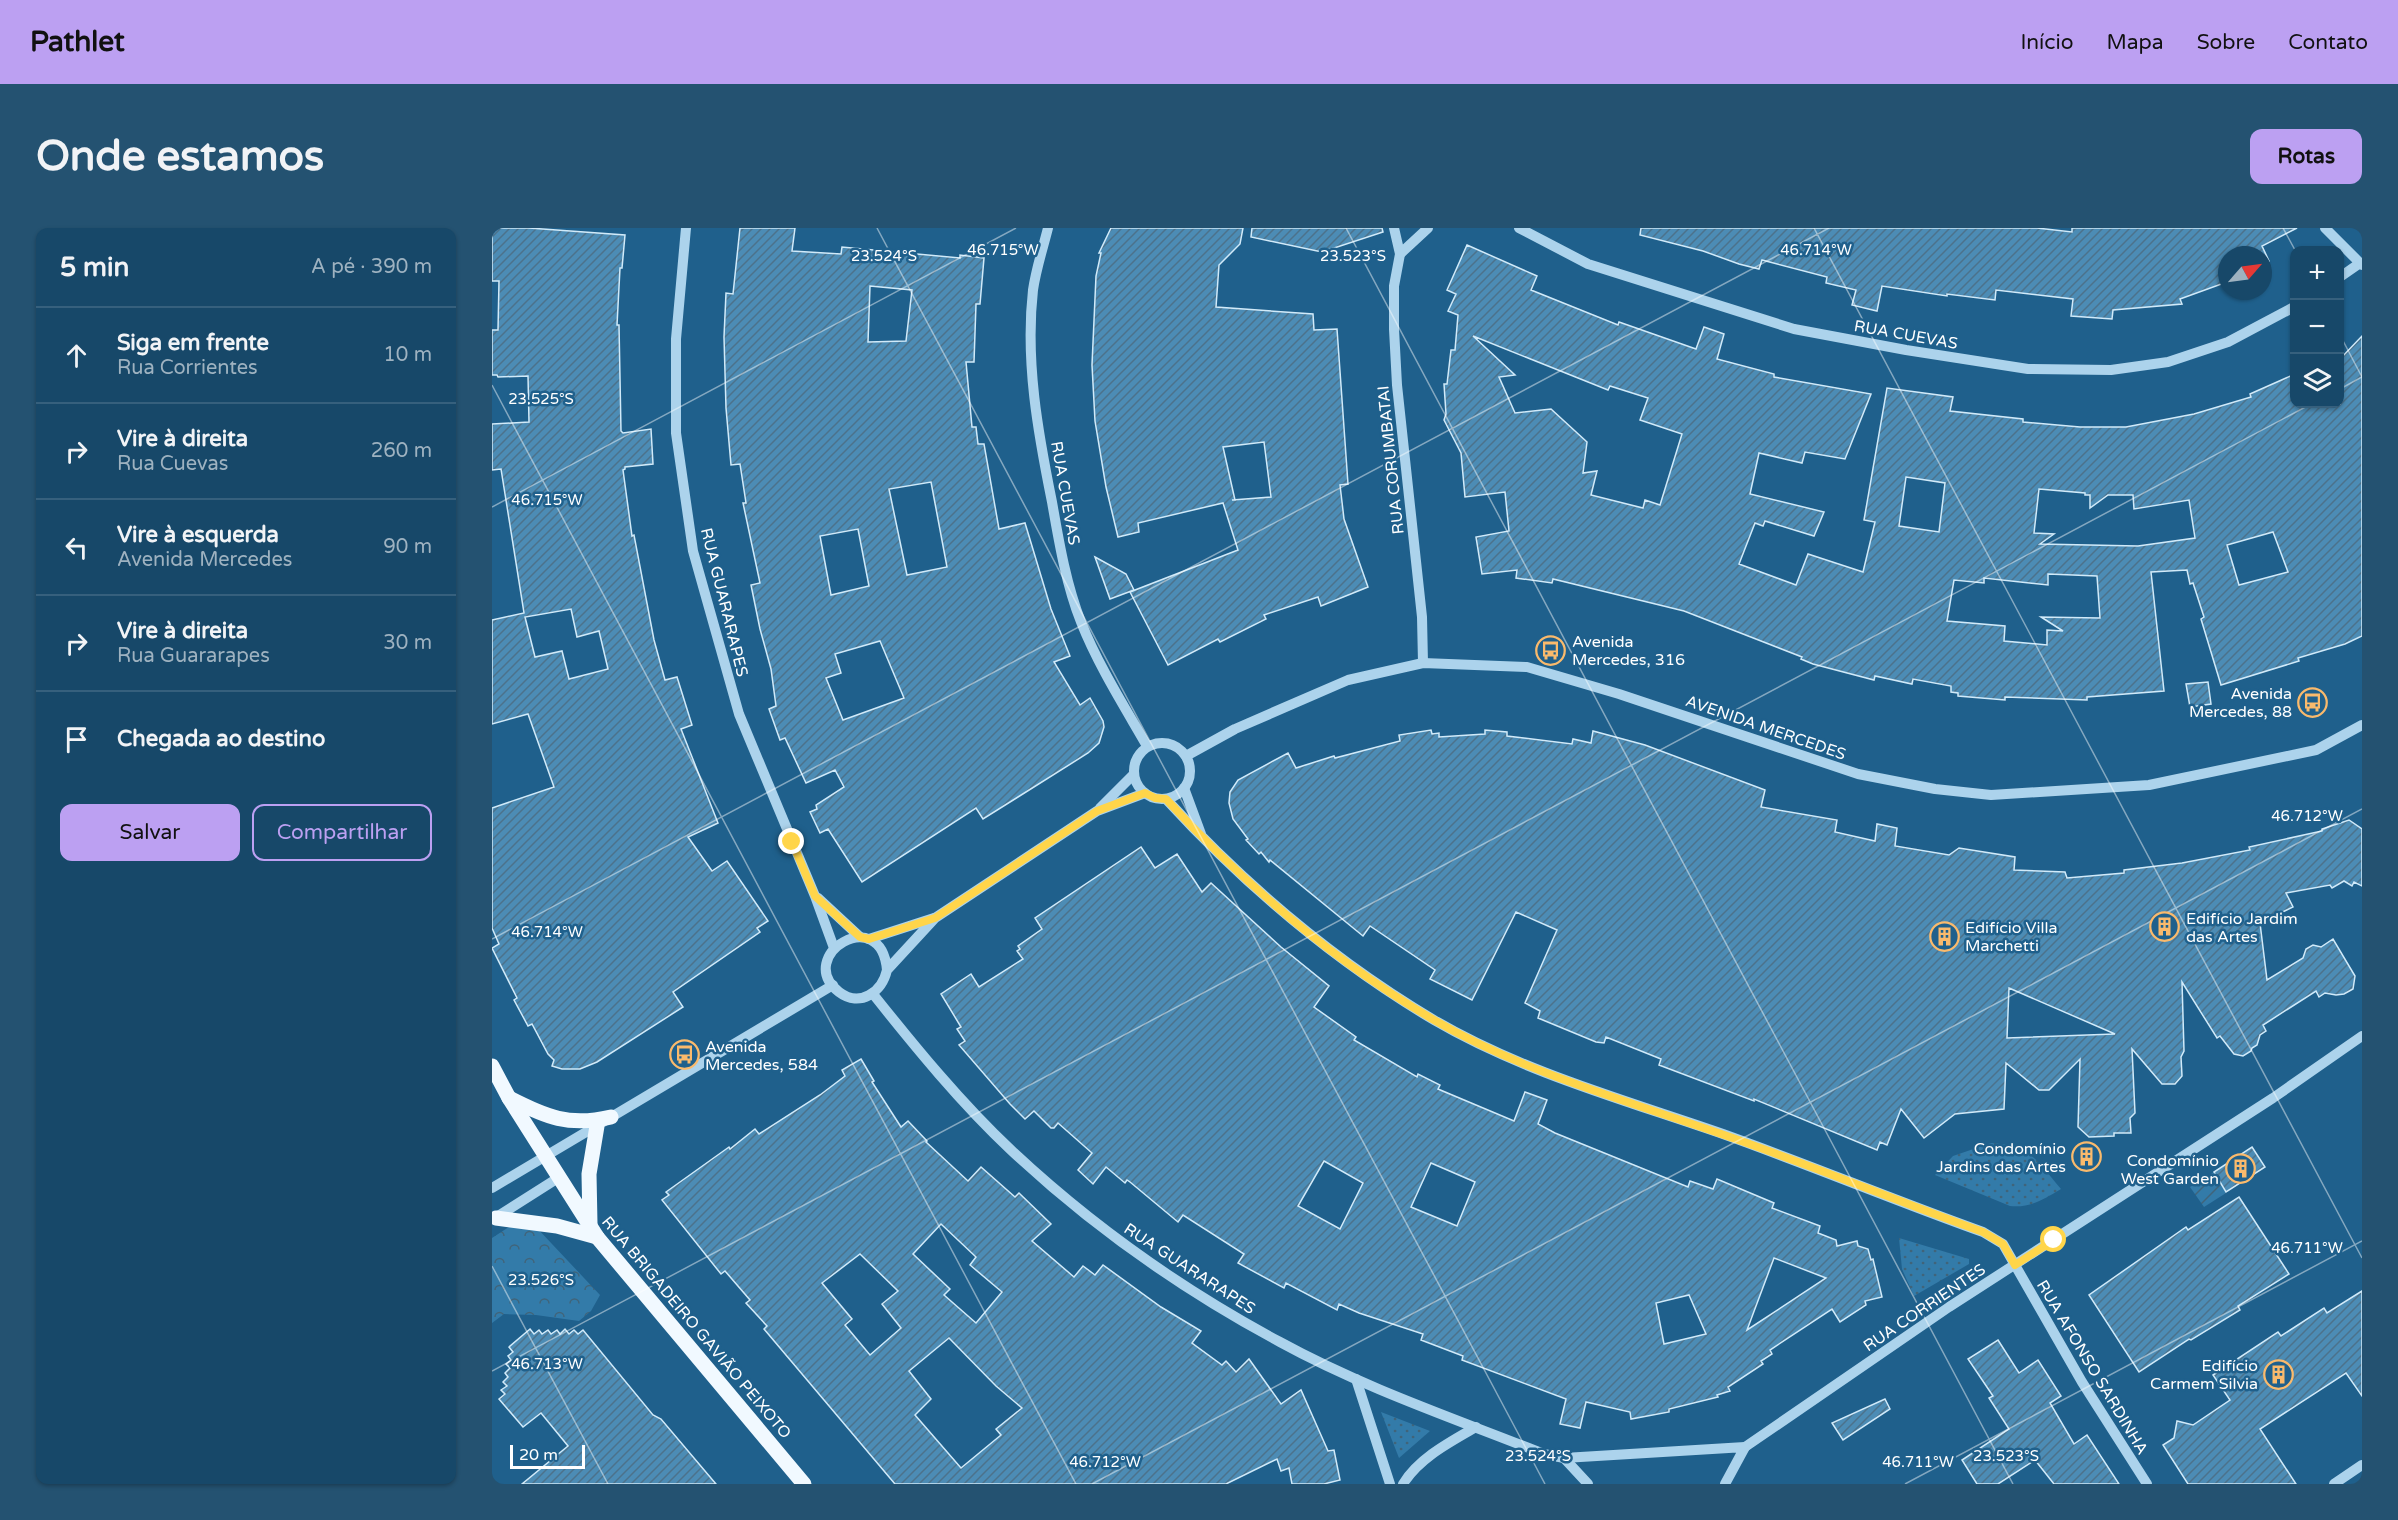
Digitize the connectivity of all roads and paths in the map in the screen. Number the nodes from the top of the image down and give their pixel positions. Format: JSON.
{"nodes":[{"id":1,"x":686,"y":228,"type":"edge"},
{"id":2,"x":1048,"y":228,"type":"edge"},
{"id":3,"x":1394,"y":228,"type":"edge"},
{"id":4,"x":1428,"y":228,"type":"edge"},
{"id":5,"x":1519,"y":228,"type":"edge"},
{"id":6,"x":2325,"y":228,"type":"edge"},
{"id":7,"x":1400,"y":254,"type":"junction"},
{"id":8,"x":2361,"y":264,"type":"edge"},
{"id":9,"x":2344,"y":275,"type":"edge"},
{"id":10,"x":2290,"y":310,"type":"edge"},
{"id":11,"x":1423,"y":663,"type":"junction"},
{"id":12,"x":2362,"y":725,"type":"edge"},
{"id":13,"x":2356,"y":732,"type":"edge"},
{"id":14,"x":1147,"y":746,"type":"junction"},
{"id":15,"x":1186,"y":756,"type":"junction"},
{"id":16,"x":1134,"y":774,"type":"junction"},
{"id":17,"x":1184,"y":788,"type":"junction"},
{"id":18,"x":1145,"y":793,"type":"junction"},
{"id":19,"x":1166,"y":799,"type":"junction"},
{"id":20,"x":1097,"y":811,"type":"junction"},
{"id":21,"x":1203,"y":840,"type":"junction"},
{"id":22,"x":815,"y":896,"type":"junction"},
{"id":23,"x":935,"y":918,"type":"junction"},
{"id":24,"x":864,"y":938,"type":"junction"},
{"id":25,"x":834,"y":948,"type":"junction"},
{"id":26,"x":887,"y":970,"type":"junction"},
{"id":27,"x":832,"y":985,"type":"junction"},
{"id":28,"x":873,"y":994,"type":"junction"},
{"id":29,"x":2362,"y":1036,"type":"edge"},
{"id":30,"x":492,"y":1066,"type":"edge"},
{"id":31,"x":509,"y":1098,"type":"junction"},
{"id":32,"x":611,"y":1117,"type":"junction"},
{"id":33,"x":597,"y":1126,"type":"junction"},
{"id":34,"x":544,"y":1155,"type":"junction"},
{"id":35,"x":558,"y":1178,"type":"junction"},
{"id":36,"x":492,"y":1188,"type":"edge"},
{"id":37,"x":494,"y":1219,"type":"edge"},
{"id":38,"x":594,"y":1233,"type":"junction"},
{"id":39,"x":2015,"y":1265,"type":"junction"},
{"id":40,"x":1356,"y":1379,"type":"junction"},
{"id":41,"x":1476,"y":1427,"type":"junction"},
{"id":42,"x":1745,"y":1447,"type":"junction"},
{"id":43,"x":1564,"y":1458,"type":"junction"},
{"id":44,"x":2362,"y":1465,"type":"edge"},
{"id":45,"x":804,"y":1484,"type":"edge"},
{"id":46,"x":1390,"y":1484,"type":"edge"},
{"id":47,"x":1403,"y":1484,"type":"edge"},
{"id":48,"x":1588,"y":1484,"type":"edge"},
{"id":49,"x":1725,"y":1484,"type":"edge"},
{"id":50,"x":2147,"y":1484,"type":"edge"},
{"id":51,"x":2334,"y":1484,"type":"edge"}],
"edges":[{"from":1,"to":22,"type":"street","name":"RUA GUARARAPES"},
{"from":2,"to":14,"type":"street","name":"RUA CUEVAS"},
{"from":3,"to":7,"type":"street","name":"RUA CORUMBATAI"},
{"from":4,"to":7,"type":"street"},
{"from":5,"to":10,"type":"street","name":"RUA CUEVAS"},
{"from":6,"to":8,"type":"street"},
{"from":7,"to":11,"type":"street","name":"RUA CORUMBATAI"},
{"from":8,"to":9,"type":"street"},
{"from":11,"to":13,"type":"street","name":"AVENIDA MERCEDES"},
{"from":11,"to":15,"type":"street","name":"AVENIDA MERCEDES"},
{"from":12,"to":13,"type":"street","name":"AVENIDA MERCEDES"},
{"from":14,"to":15,"type":"street"},
{"from":14,"to":16,"type":"street"},
{"from":15,"to":17,"type":"street"},
{"from":16,"to":18,"type":"street"},
{"from":16,"to":20,"type":"street"},
{"from":17,"to":19,"type":"street"},
{"from":17,"to":21,"type":"street"},
{"from":18,"to":19,"type":"street"},
{"from":18,"to":20,"type":"street"},
{"from":19,"to":21,"type":"street"},
{"from":20,"to":23,"type":"street"},
{"from":21,"to":39,"type":"street"},
{"from":22,"to":24,"type":"street","name":"RUA GUARARAPES"},
{"from":22,"to":25,"type":"street","name":"RUA GUARARAPES"},
{"from":23,"to":24,"type":"street"},
{"from":23,"to":26,"type":"street"},
{"from":24,"to":25,"type":"street"},
{"from":24,"to":26,"type":"street"},
{"from":25,"to":27,"type":"street"},
{"from":26,"to":28,"type":"street"},
{"from":27,"to":28,"type":"street"},
{"from":27,"to":32,"type":"street"},
{"from":28,"to":40,"type":"street","name":"RUA GUARARAPES"},
{"from":29,"to":39,"type":"street","name":"RUA CORRIENTES"},
{"from":30,"to":31,"type":"main road","name":"RUA BRIGADEIRO GAVIÃO PEIXOTO"},
{"from":31,"to":32,"type":"main road"},
{"from":31,"to":34,"type":"main road","name":"RUA BRIGADEIRO GAVIÃO PEIXOTO"},
{"from":32,"to":33,"type":"street"},
{"from":33,"to":34,"type":"street"},
{"from":33,"to":38,"type":"main road"},
{"from":34,"to":35,"type":"main road","name":"RUA BRIGADEIRO GAVIÃO PEIXOTO"},
{"from":34,"to":36,"type":"street"},
{"from":35,"to":37,"type":"street"},
{"from":35,"to":38,"type":"main road","name":"RUA BRIGADEIRO GAVIÃO PEIXOTO"},
{"from":37,"to":38,"type":"main road"},
{"from":38,"to":45,"type":"main road","name":"RUA BRIGADEIRO GAVIÃO PEIXOTO"},
{"from":39,"to":42,"type":"street","name":"RUA CORRIENTES"},
{"from":39,"to":50,"type":"street","name":"RUA AFONSO SARDINHA"},
{"from":40,"to":41,"type":"street","name":"RUA GUARARAPES"},
{"from":40,"to":46,"type":"street"},
{"from":41,"to":43,"type":"street","name":"RUA GUARARAPES"},
{"from":41,"to":47,"type":"street"},
{"from":42,"to":43,"type":"street"},
{"from":42,"to":49,"type":"street"},
{"from":43,"to":48,"type":"street"},
{"from":44,"to":51,"type":"street"}]}
